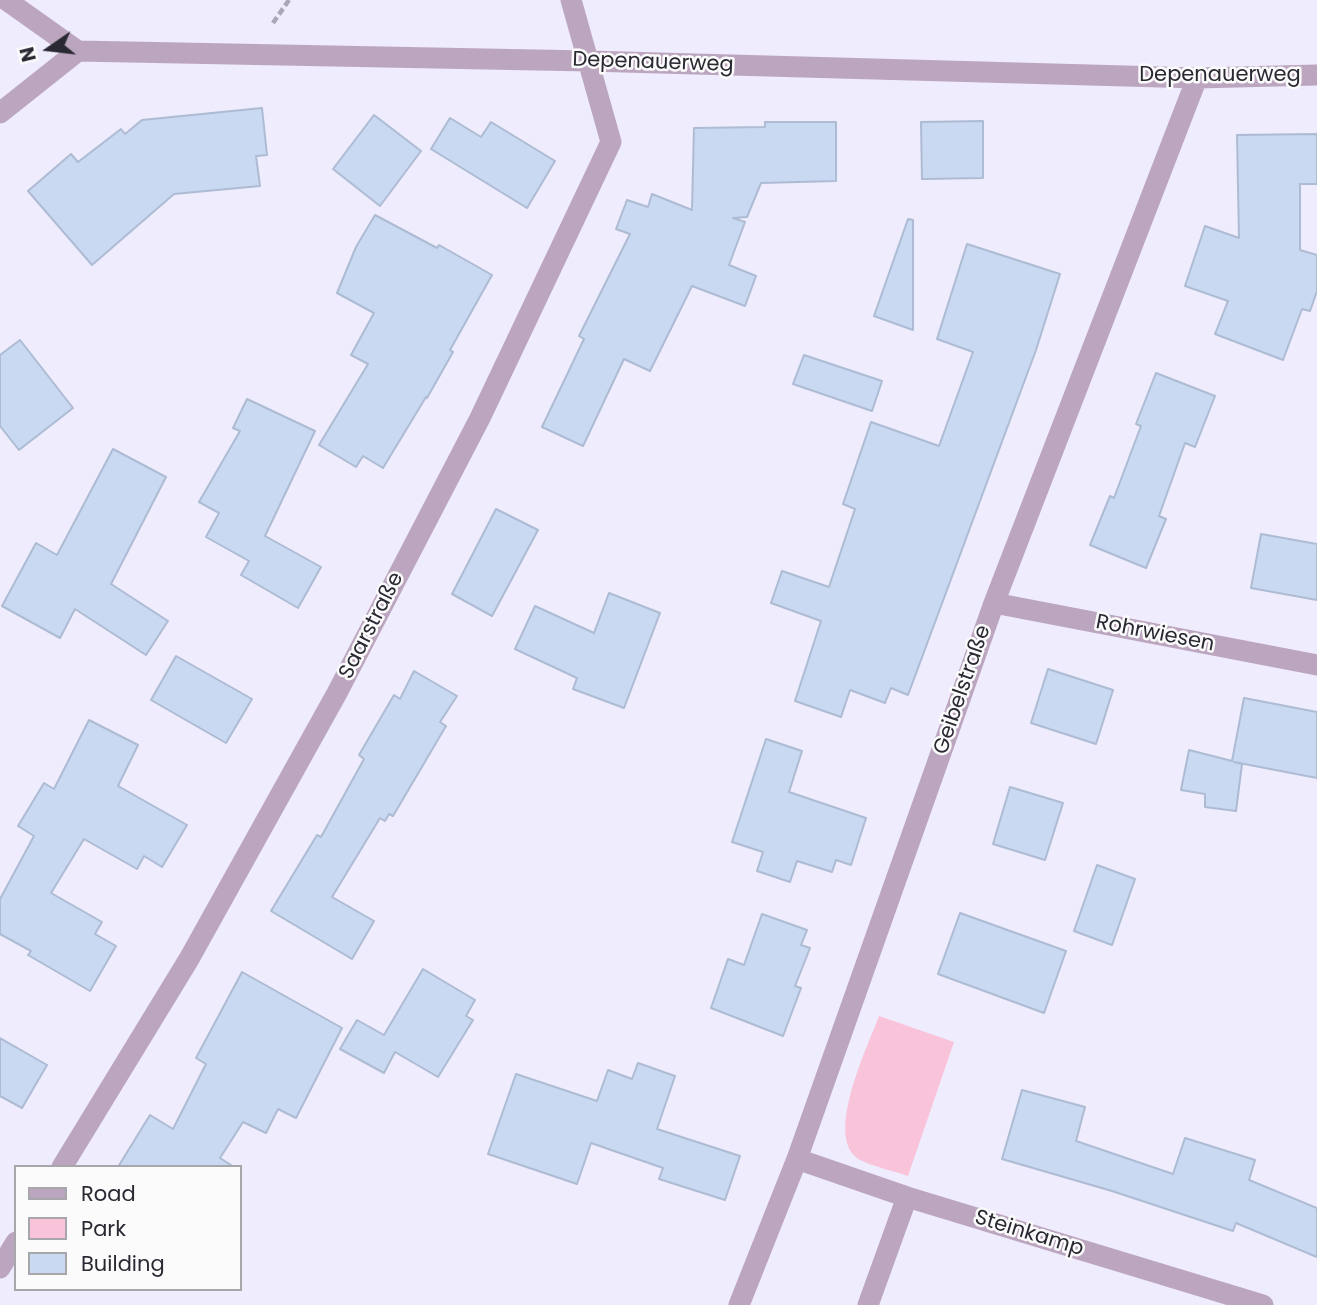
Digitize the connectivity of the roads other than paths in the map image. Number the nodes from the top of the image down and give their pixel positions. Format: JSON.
{"nodes":[{"id":1,"x":6,"y":0,"type":"edge"},
{"id":2,"x":571,"y":0,"type":"edge"},
{"id":3,"x":78,"y":51,"type":"junction"},
{"id":4,"x":588,"y":61,"type":"junction"},
{"id":5,"x":1317,"y":75,"type":"edge"},
{"id":6,"x":1197,"y":78,"type":"junction"},
{"id":7,"x":0,"y":113,"type":"edge"},
{"id":8,"x":994,"y":603,"type":"junction"},
{"id":9,"x":1317,"y":665,"type":"edge"},
{"id":10,"x":797,"y":1159,"type":"junction"},
{"id":11,"x":63,"y":1165,"type":"edge"},
{"id":12,"x":907,"y":1197,"type":"junction"},
{"id":13,"x":14,"y":1245,"type":"edge"},
{"id":14,"x":0,"y":1268,"type":"edge"},
{"id":15,"x":739,"y":1305,"type":"edge"},
{"id":16,"x":868,"y":1305,"type":"edge"},
{"id":17,"x":1263,"y":1305,"type":"edge"}],
"edges":[{"from":1,"to":3,"type":"street"},
{"from":2,"to":4,"type":"street","name":"Saarstraße"},
{"from":3,"to":4,"type":"street","name":"Depenauerweg"},
{"from":3,"to":7,"type":"street"},
{"from":4,"to":6,"type":"street","name":"Depenauerweg"},
{"from":4,"to":11,"type":"street","name":"Saarstraße"},
{"from":5,"to":6,"type":"street","name":"Depenauerweg"},
{"from":6,"to":8,"type":"street","name":"Geibelstraße"},
{"from":8,"to":9,"type":"street","name":"Rohrwiesen"},
{"from":8,"to":10,"type":"street","name":"Geibelstraße"},
{"from":10,"to":12,"type":"street","name":"Steinkamp"},
{"from":10,"to":15,"type":"street","name":"Geibelstraße"},
{"from":12,"to":16,"type":"street"},
{"from":12,"to":17,"type":"street","name":"Steinkamp"},
{"from":13,"to":14,"type":"street"}]}
